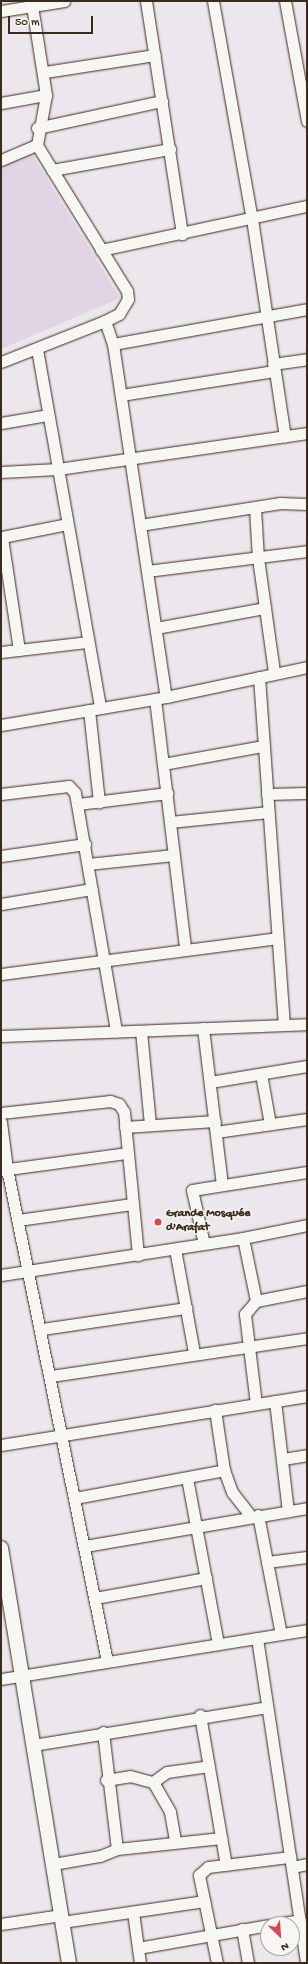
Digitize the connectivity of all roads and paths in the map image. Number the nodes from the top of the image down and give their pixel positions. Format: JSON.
{"nodes":[{"id":1,"x":64,"y":1,"type":"edge"},
{"id":2,"x":146,"y":1,"type":"edge"},
{"id":3,"x":213,"y":1,"type":"edge"},
{"id":4,"x":285,"y":1,"type":"edge"},
{"id":5,"x":32,"y":6,"type":"junction"},
{"id":6,"x":1,"y":12,"type":"edge"},
{"id":7,"x":155,"y":55,"type":"junction"},
{"id":8,"x":44,"y":72,"type":"junction"},
{"id":9,"x":46,"y":95,"type":"junction"},
{"id":10,"x":162,"y":101,"type":"junction"},
{"id":11,"x":1,"y":103,"type":"edge"},
{"id":12,"x":307,"y":121,"type":"edge"},
{"id":13,"x":37,"y":128,"type":"junction"},
{"id":14,"x":37,"y":145,"type":"junction"},
{"id":15,"x":170,"y":149,"type":"junction"},
{"id":16,"x":1,"y":160,"type":"edge"},
{"id":17,"x":52,"y":170,"type":"junction"},
{"id":18,"x":307,"y":206,"type":"edge"},
{"id":19,"x":252,"y":218,"type":"junction"},
{"id":20,"x":182,"y":234,"type":"junction"},
{"id":21,"x":101,"y":250,"type":"junction"},
{"id":22,"x":307,"y":309,"type":"edge"},
{"id":23,"x":265,"y":317,"type":"junction"},
{"id":24,"x":105,"y":321,"type":"junction"},
{"id":25,"x":113,"y":344,"type":"junction"},
{"id":26,"x":37,"y":349,"type":"junction"},
{"id":27,"x":307,"y":359,"type":"edge"},
{"id":28,"x":1,"y":362,"type":"edge"},
{"id":29,"x":274,"y":367,"type":"junction"},
{"id":30,"x":121,"y":395,"type":"junction"},
{"id":31,"x":48,"y":415,"type":"junction"},
{"id":32,"x":1,"y":423,"type":"edge"},
{"id":33,"x":307,"y":434,"type":"edge"},
{"id":34,"x":285,"y":437,"type":"junction"},
{"id":35,"x":130,"y":458,"type":"junction"},
{"id":36,"x":58,"y":470,"type":"junction"},
{"id":37,"x":1,"y":472,"type":"edge"},
{"id":38,"x":307,"y":504,"type":"edge"},
{"id":39,"x":255,"y":508,"type":"junction"},
{"id":40,"x":67,"y":524,"type":"junction"},
{"id":41,"x":140,"y":525,"type":"junction"},
{"id":42,"x":1,"y":537,"type":"edge"},
{"id":43,"x":307,"y":551,"type":"edge"},
{"id":44,"x":258,"y":558,"type":"junction"},
{"id":45,"x":147,"y":571,"type":"junction"},
{"id":46,"x":265,"y":608,"type":"junction"},
{"id":47,"x":156,"y":628,"type":"junction"},
{"id":48,"x":88,"y":642,"type":"junction"},
{"id":49,"x":18,"y":650,"type":"junction"},
{"id":50,"x":1,"y":652,"type":"edge"},
{"id":51,"x":307,"y":667,"type":"edge"},
{"id":52,"x":274,"y":672,"type":"junction"},
{"id":53,"x":258,"y":677,"type":"junction"},
{"id":54,"x":166,"y":697,"type":"junction"},
{"id":55,"x":155,"y":699,"type":"junction"},
{"id":56,"x":94,"y":709,"type":"junction"},
{"id":57,"x":1,"y":725,"type":"edge"},
{"id":58,"x":264,"y":746,"type":"junction"},
{"id":59,"x":163,"y":764,"type":"junction"},
{"id":60,"x":167,"y":793,"type":"junction"},
{"id":61,"x":307,"y":793,"type":"edge"},
{"id":62,"x":1,"y":794,"type":"edge"},
{"id":63,"x":267,"y":794,"type":"junction"},
{"id":64,"x":99,"y":802,"type":"junction"},
{"id":65,"x":78,"y":804,"type":"junction"},
{"id":66,"x":268,"y":812,"type":"junction"},
{"id":67,"x":170,"y":822,"type":"junction"},
{"id":68,"x":85,"y":844,"type":"junction"},
{"id":69,"x":174,"y":855,"type":"junction"},
{"id":70,"x":1,"y":856,"type":"edge"},
{"id":71,"x":88,"y":864,"type":"junction"},
{"id":72,"x":92,"y":890,"type":"junction"},
{"id":73,"x":1,"y":904,"type":"edge"},
{"id":74,"x":278,"y":938,"type":"junction"},
{"id":75,"x":185,"y":948,"type":"junction"},
{"id":76,"x":104,"y":959,"type":"junction"},
{"id":77,"x":1,"y":974,"type":"edge"},
{"id":78,"x":307,"y":1024,"type":"edge"},
{"id":79,"x":284,"y":1025,"type":"junction"},
{"id":80,"x":203,"y":1028,"type":"junction"},
{"id":81,"x":116,"y":1031,"type":"junction"},
{"id":82,"x":142,"y":1031,"type":"junction"},
{"id":83,"x":1,"y":1036,"type":"edge"},
{"id":84,"x":307,"y":1066,"type":"edge"},
{"id":85,"x":261,"y":1074,"type":"junction"},
{"id":86,"x":210,"y":1082,"type":"junction"},
{"id":87,"x":1,"y":1113,"type":"edge"},
{"id":88,"x":307,"y":1119,"type":"edge"},
{"id":89,"x":1,"y":1122,"type":"edge"},
{"id":90,"x":270,"y":1124,"type":"junction"},
{"id":91,"x":150,"y":1125,"type":"junction"},
{"id":92,"x":215,"y":1126,"type":"junction"},
{"id":93,"x":125,"y":1127,"type":"junction"},
{"id":94,"x":126,"y":1153,"type":"junction"},
{"id":95,"x":4,"y":1169,"type":"edge"},
{"id":96,"x":307,"y":1172,"type":"edge"},
{"id":97,"x":222,"y":1185,"type":"junction"},
{"id":98,"x":132,"y":1204,"type":"junction"},
{"id":99,"x":18,"y":1220,"type":"junction"},
{"id":100,"x":307,"y":1225,"type":"edge"},
{"id":101,"x":243,"y":1238,"type":"junction"},
{"id":102,"x":204,"y":1244,"type":"junction"},
{"id":103,"x":176,"y":1249,"type":"junction"},
{"id":104,"x":138,"y":1255,"type":"junction"},
{"id":105,"x":28,"y":1269,"type":"junction"},
{"id":106,"x":1,"y":1275,"type":"edge"},
{"id":107,"x":307,"y":1291,"type":"edge"},
{"id":108,"x":256,"y":1301,"type":"junction"},
{"id":109,"x":186,"y":1308,"type":"junction"},
{"id":110,"x":42,"y":1328,"type":"junction"},
{"id":111,"x":307,"y":1338,"type":"edge"},
{"id":112,"x":247,"y":1345,"type":"junction"},
{"id":113,"x":194,"y":1353,"type":"junction"},
{"id":114,"x":52,"y":1376,"type":"junction"},
{"id":115,"x":307,"y":1396,"type":"edge"},
{"id":116,"x":275,"y":1401,"type":"junction"},
{"id":117,"x":256,"y":1404,"type":"junction"},
{"id":118,"x":215,"y":1410,"type":"junction"},
{"id":119,"x":63,"y":1435,"type":"junction"},
{"id":120,"x":1,"y":1445,"type":"edge"},
{"id":121,"x":307,"y":1455,"type":"edge"},
{"id":122,"x":283,"y":1459,"type":"junction"},
{"id":123,"x":224,"y":1470,"type":"junction"},
{"id":124,"x":187,"y":1478,"type":"junction"},
{"id":125,"x":75,"y":1498,"type":"junction"},
{"id":126,"x":307,"y":1508,"type":"edge"},
{"id":127,"x":288,"y":1511,"type":"junction"},
{"id":128,"x":254,"y":1515,"type":"junction"},
{"id":129,"x":196,"y":1524,"type":"junction"},
{"id":130,"x":85,"y":1546,"type":"junction"},
{"id":131,"x":1,"y":1548,"type":"edge"},
{"id":132,"x":307,"y":1557,"type":"edge"},
{"id":133,"x":267,"y":1562,"type":"junction"},
{"id":134,"x":206,"y":1578,"type":"junction"},
{"id":135,"x":95,"y":1598,"type":"junction"},
{"id":136,"x":6,"y":1604,"type":"edge"},
{"id":137,"x":307,"y":1630,"type":"edge"},
{"id":138,"x":280,"y":1634,"type":"junction"},
{"id":139,"x":257,"y":1638,"type":"junction"},
{"id":140,"x":218,"y":1644,"type":"junction"},
{"id":141,"x":107,"y":1662,"type":"junction"},
{"id":142,"x":22,"y":1675,"type":"junction"},
{"id":143,"x":1,"y":1679,"type":"edge"},
{"id":144,"x":267,"y":1707,"type":"junction"},
{"id":145,"x":200,"y":1715,"type":"junction"},
{"id":146,"x":103,"y":1732,"type":"junction"},
{"id":147,"x":34,"y":1745,"type":"junction"},
{"id":148,"x":209,"y":1766,"type":"junction"},
{"id":149,"x":106,"y":1780,"type":"junction"},
{"id":150,"x":153,"y":1782,"type":"junction"},
{"id":151,"x":221,"y":1838,"type":"junction"},
{"id":152,"x":175,"y":1841,"type":"junction"},
{"id":153,"x":117,"y":1849,"type":"junction"},
{"id":154,"x":291,"y":1862,"type":"junction"},
{"id":155,"x":53,"y":1864,"type":"junction"},
{"id":156,"x":307,"y":1864,"type":"edge"},
{"id":157,"x":226,"y":1865,"type":"junction"},
{"id":158,"x":204,"y":1901,"type":"junction"},
{"id":159,"x":133,"y":1912,"type":"junction"},
{"id":160,"x":299,"y":1916,"type":"edge"},
{"id":161,"x":61,"y":1918,"type":"junction"},
{"id":162,"x":300,"y":1920,"type":"edge"},
{"id":163,"x":1,"y":1924,"type":"edge"},
{"id":164,"x":260,"y":1927,"type":"edge"},
{"id":165,"x":242,"y":1930,"type":"junction"},
{"id":166,"x":210,"y":1934,"type":"junction"},
{"id":167,"x":138,"y":1948,"type":"junction"},
{"id":168,"x":69,"y":1963,"type":"edge"},
{"id":169,"x":140,"y":1963,"type":"edge"},
{"id":170,"x":217,"y":1963,"type":"edge"},
{"id":171,"x":248,"y":1963,"type":"edge"},
{"id":172,"x":306,"y":1963,"type":"edge"}],
"edges":[{"from":1,"to":5,"type":"street"},
{"from":2,"to":7,"type":"street"},
{"from":3,"to":19,"type":"street"},
{"from":4,"to":12,"type":"street"},
{"from":5,"to":6,"type":"street"},
{"from":5,"to":8,"type":"street"},
{"from":7,"to":8,"type":"street"},
{"from":7,"to":10,"type":"street"},
{"from":8,"to":9,"type":"street"},
{"from":9,"to":11,"type":"street"},
{"from":9,"to":13,"type":"street"},
{"from":10,"to":13,"type":"street"},
{"from":10,"to":15,"type":"street"},
{"from":13,"to":14,"type":"street"},
{"from":14,"to":16,"type":"street"},
{"from":14,"to":17,"type":"street"},
{"from":15,"to":17,"type":"street"},
{"from":15,"to":20,"type":"street"},
{"from":17,"to":21,"type":"street"},
{"from":18,"to":19,"type":"street"},
{"from":19,"to":20,"type":"street"},
{"from":19,"to":23,"type":"street"},
{"from":20,"to":21,"type":"street"},
{"from":21,"to":24,"type":"street"},
{"from":22,"to":23,"type":"street"},
{"from":23,"to":25,"type":"street"},
{"from":23,"to":29,"type":"street"},
{"from":24,"to":25,"type":"street"},
{"from":24,"to":26,"type":"street"},
{"from":25,"to":30,"type":"street"},
{"from":26,"to":28,"type":"street"},
{"from":26,"to":31,"type":"street"},
{"from":27,"to":29,"type":"street"},
{"from":29,"to":30,"type":"street"},
{"from":29,"to":34,"type":"street"},
{"from":30,"to":35,"type":"street"},
{"from":31,"to":32,"type":"street"},
{"from":31,"to":36,"type":"street"},
{"from":33,"to":34,"type":"street"},
{"from":34,"to":35,"type":"street"},
{"from":35,"to":36,"type":"street"},
{"from":35,"to":41,"type":"street"},
{"from":36,"to":37,"type":"street"},
{"from":36,"to":40,"type":"street"},
{"from":38,"to":39,"type":"street"},
{"from":39,"to":41,"type":"street"},
{"from":39,"to":44,"type":"street"},
{"from":40,"to":42,"type":"street"},
{"from":40,"to":48,"type":"street"},
{"from":41,"to":45,"type":"street"},
{"from":42,"to":49,"type":"street"},
{"from":43,"to":44,"type":"street"},
{"from":44,"to":45,"type":"street"},
{"from":44,"to":46,"type":"street"},
{"from":45,"to":47,"type":"street"},
{"from":46,"to":47,"type":"street"},
{"from":46,"to":52,"type":"street"},
{"from":47,"to":54,"type":"street"},
{"from":48,"to":49,"type":"street"},
{"from":48,"to":56,"type":"street"},
{"from":49,"to":50,"type":"street"},
{"from":51,"to":52,"type":"street"},
{"from":52,"to":53,"type":"street"},
{"from":53,"to":54,"type":"street"},
{"from":53,"to":58,"type":"street"},
{"from":54,"to":55,"type":"street"},
{"from":55,"to":56,"type":"street"},
{"from":55,"to":59,"type":"street"},
{"from":56,"to":57,"type":"street"},
{"from":56,"to":64,"type":"street"},
{"from":58,"to":59,"type":"street"},
{"from":58,"to":63,"type":"street"},
{"from":59,"to":60,"type":"street"},
{"from":60,"to":64,"type":"street"},
{"from":60,"to":67,"type":"street"},
{"from":61,"to":63,"type":"street"},
{"from":62,"to":65,"type":"street"},
{"from":63,"to":66,"type":"street"},
{"from":64,"to":65,"type":"street"},
{"from":65,"to":68,"type":"street"},
{"from":66,"to":67,"type":"street"},
{"from":66,"to":74,"type":"street"},
{"from":67,"to":69,"type":"street"},
{"from":68,"to":70,"type":"street"},
{"from":68,"to":71,"type":"street"},
{"from":69,"to":71,"type":"street"},
{"from":69,"to":75,"type":"street"},
{"from":71,"to":72,"type":"street"},
{"from":72,"to":73,"type":"street"},
{"from":72,"to":76,"type":"street"},
{"from":74,"to":75,"type":"street"},
{"from":74,"to":79,"type":"street"},
{"from":75,"to":76,"type":"street"},
{"from":76,"to":77,"type":"street"},
{"from":76,"to":81,"type":"street"},
{"from":78,"to":79,"type":"street"},
{"from":79,"to":80,"type":"street"},
{"from":80,"to":82,"type":"street"},
{"from":80,"to":86,"type":"street"},
{"from":81,"to":82,"type":"street"},
{"from":81,"to":83,"type":"street"},
{"from":82,"to":91,"type":"street"},
{"from":84,"to":85,"type":"street"},
{"from":85,"to":86,"type":"street"},
{"from":85,"to":90,"type":"street"},
{"from":86,"to":92,"type":"street"},
{"from":87,"to":93,"type":"street"},
{"from":88,"to":90,"type":"street"},
{"from":89,"to":95,"type":"street"},
{"from":90,"to":92,"type":"street"},
{"from":91,"to":92,"type":"street"},
{"from":91,"to":93,"type":"street"},
{"from":92,"to":97,"type":"street"},
{"from":93,"to":94,"type":"street"},
{"from":94,"to":95,"type":"street"},
{"from":94,"to":98,"type":"street"},
{"from":95,"to":99,"type":"street"},
{"from":96,"to":97,"type":"street"},
{"from":97,"to":102,"type":"street"},
{"from":98,"to":99,"type":"street"},
{"from":98,"to":104,"type":"street"},
{"from":99,"to":105,"type":"street"},
{"from":100,"to":101,"type":"street"},
{"from":101,"to":102,"type":"street"},
{"from":101,"to":108,"type":"street"},
{"from":102,"to":103,"type":"street"},
{"from":103,"to":104,"type":"street"},
{"from":103,"to":109,"type":"street"},
{"from":104,"to":105,"type":"street"},
{"from":105,"to":106,"type":"street"},
{"from":105,"to":110,"type":"street"},
{"from":107,"to":108,"type":"street"},
{"from":108,"to":112,"type":"street"},
{"from":109,"to":110,"type":"street"},
{"from":109,"to":113,"type":"street"},
{"from":110,"to":114,"type":"street"},
{"from":111,"to":112,"type":"street"},
{"from":112,"to":113,"type":"street"},
{"from":112,"to":117,"type":"street"},
{"from":113,"to":114,"type":"street"},
{"from":114,"to":119,"type":"street"},
{"from":115,"to":116,"type":"street"},
{"from":116,"to":117,"type":"street"},
{"from":116,"to":122,"type":"street"},
{"from":117,"to":118,"type":"street"},
{"from":118,"to":119,"type":"street"},
{"from":118,"to":123,"type":"street"},
{"from":119,"to":120,"type":"street"},
{"from":119,"to":125,"type":"street"},
{"from":121,"to":122,"type":"street"},
{"from":122,"to":127,"type":"street"},
{"from":123,"to":124,"type":"street"},
{"from":123,"to":128,"type":"street"},
{"from":124,"to":125,"type":"street"},
{"from":124,"to":129,"type":"street"},
{"from":125,"to":130,"type":"street"},
{"from":126,"to":127,"type":"street"},
{"from":127,"to":128,"type":"street"},
{"from":128,"to":129,"type":"street"},
{"from":128,"to":133,"type":"street"},
{"from":129,"to":130,"type":"street"},
{"from":129,"to":134,"type":"street"},
{"from":130,"to":135,"type":"street"},
{"from":131,"to":136,"type":"street"},
{"from":132,"to":133,"type":"street"},
{"from":133,"to":138,"type":"street"},
{"from":134,"to":135,"type":"street"},
{"from":134,"to":140,"type":"street"},
{"from":135,"to":141,"type":"street"},
{"from":136,"to":142,"type":"street"},
{"from":137,"to":138,"type":"street"},
{"from":138,"to":139,"type":"street"},
{"from":139,"to":140,"type":"street"},
{"from":139,"to":144,"type":"street"},
{"from":140,"to":141,"type":"street"},
{"from":141,"to":142,"type":"street"},
{"from":142,"to":143,"type":"street"},
{"from":142,"to":147,"type":"street"},
{"from":144,"to":145,"type":"street"},
{"from":144,"to":154,"type":"street"},
{"from":145,"to":146,"type":"street"},
{"from":145,"to":148,"type":"street"},
{"from":146,"to":147,"type":"street"},
{"from":146,"to":149,"type":"street"},
{"from":147,"to":155,"type":"street"},
{"from":148,"to":150,"type":"street"},
{"from":148,"to":151,"type":"street"},
{"from":149,"to":150,"type":"street"},
{"from":149,"to":153,"type":"street"},
{"from":150,"to":152,"type":"street"},
{"from":151,"to":152,"type":"street"},
{"from":151,"to":157,"type":"street"},
{"from":152,"to":153,"type":"street"},
{"from":153,"to":155,"type":"street"},
{"from":154,"to":156,"type":"street"},
{"from":154,"to":157,"type":"street"},
{"from":154,"to":160,"type":"street"},
{"from":155,"to":161,"type":"street"},
{"from":157,"to":158,"type":"street"},
{"from":158,"to":159,"type":"street"},
{"from":158,"to":166,"type":"street"},
{"from":159,"to":161,"type":"street"},
{"from":159,"to":167,"type":"street"},
{"from":161,"to":163,"type":"street"},
{"from":161,"to":168,"type":"street"},
{"from":162,"to":172,"type":"street"},
{"from":164,"to":165,"type":"street"},
{"from":165,"to":166,"type":"street"},
{"from":165,"to":171,"type":"street"},
{"from":166,"to":167,"type":"street"},
{"from":166,"to":170,"type":"street"},
{"from":167,"to":169,"type":"street"}]}
